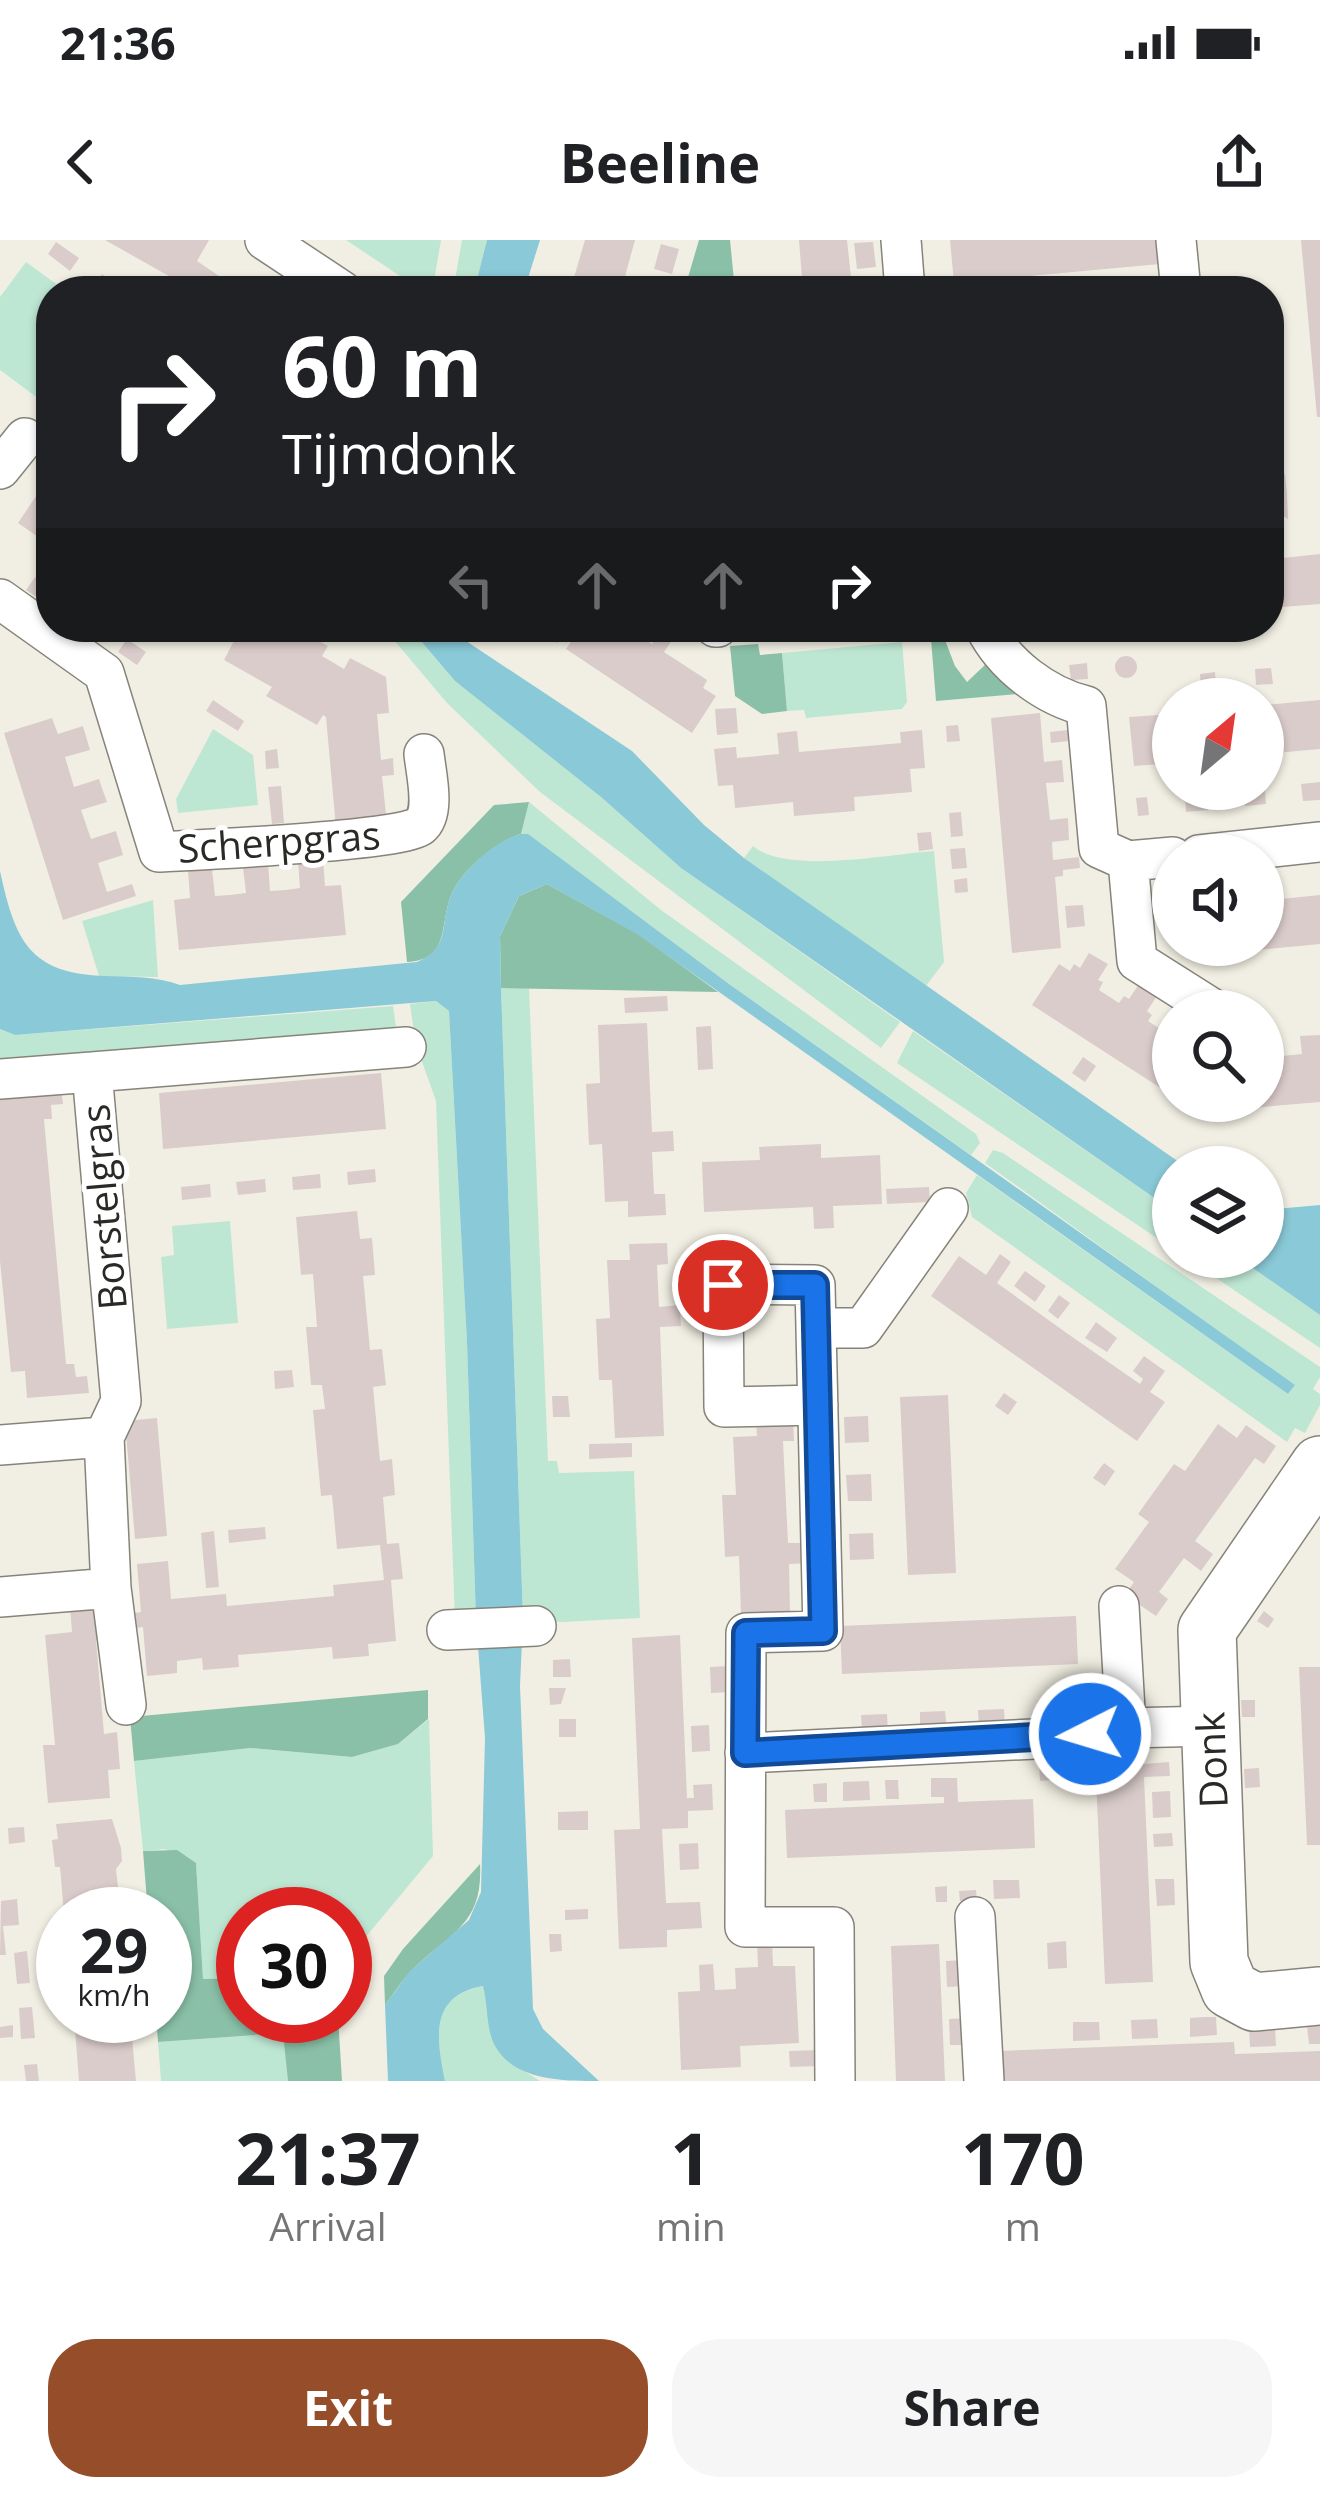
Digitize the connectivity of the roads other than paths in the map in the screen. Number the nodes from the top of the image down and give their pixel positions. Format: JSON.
{"nodes":[{"id":1,"x":265,"y":240,"type":"edge"},
{"id":2,"x":901,"y":240,"type":"edge"},
{"id":3,"x":1176,"y":240,"type":"edge"},
{"id":4,"x":319,"y":276,"type":"edge"},
{"id":5,"x":904,"y":276,"type":"edge"},
{"id":6,"x":1180,"y":276,"type":"edge"},
{"id":7,"x":25,"y":438,"type":"dead end"},
{"id":8,"x":0,"y":469,"type":"edge"},
{"id":9,"x":0,"y":599,"type":"edge"},
{"id":10,"x":36,"y":625,"type":"edge"},
{"id":11,"x":60,"y":642,"type":"edge"},
{"id":12,"x":996,"y":642,"type":"edge"},
{"id":13,"x":424,"y":754,"type":"dead end"},
{"id":14,"x":1320,"y":842,"type":"edge"},
{"id":15,"x":1284,"y":846,"type":"edge"},
{"id":16,"x":1152,"y":859,"type":"edge"},
{"id":17,"x":1128,"y":861,"type":"junction"},
{"id":18,"x":1183,"y":990,"type":"edge"},
{"id":19,"x":406,"y":1047,"type":"dead end"},
{"id":20,"x":92,"y":1072,"type":"junction"},
{"id":21,"x":0,"y":1079,"type":"edge"},
{"id":22,"x":948,"y":1208,"type":"dead end"},
{"id":23,"x":816,"y":1328,"type":"junction"},
{"id":24,"x":818,"y":1405,"type":"junction"},
{"id":25,"x":104,"y":1437,"type":"junction"},
{"id":26,"x":0,"y":1445,"type":"edge"},
{"id":27,"x":1319,"y":1468,"type":"edge"},
{"id":28,"x":111,"y":1588,"type":"junction"},
{"id":29,"x":0,"y":1597,"type":"edge"},
{"id":30,"x":1119,"y":1606,"type":"dead end"},
{"id":31,"x":536,"y":1626,"type":"dead end"},
{"id":32,"x":447,"y":1630,"type":"dead end"},
{"id":33,"x":126,"y":1705,"type":"dead end"},
{"id":34,"x":1211,"y":1726,"type":"junction"},
{"id":35,"x":1126,"y":1728,"type":"junction"},
{"id":36,"x":745,"y":1753,"type":"junction"},
{"id":37,"x":975,"y":1917,"type":"dead end"},
{"id":38,"x":1320,"y":1996,"type":"edge"},
{"id":39,"x":835,"y":2081,"type":"edge"},
{"id":40,"x":984,"y":2081,"type":"edge"}],
"edges":[{"from":1,"to":4,"type":"street"},
{"from":2,"to":5,"type":"street"},
{"from":3,"to":6,"type":"street"},
{"from":7,"to":8,"type":"street"},
{"from":9,"to":10,"type":"street","name":"Scherpgras"},
{"from":11,"to":13,"type":"street","name":"Scherpgras"},
{"from":12,"to":17,"type":"street"},
{"from":14,"to":15,"type":"street"},
{"from":16,"to":17,"type":"street"},
{"from":17,"to":18,"type":"street"},
{"from":19,"to":20,"type":"street","name":"Borstelgras"},
{"from":20,"to":21,"type":"street"},
{"from":20,"to":25,"type":"street","name":"Borstelgras"},
{"from":22,"to":23,"type":"street"},
{"from":23,"to":24,"type":"street"},
{"from":23,"to":24,"type":"street"},
{"from":24,"to":36,"type":"street"},
{"from":25,"to":26,"type":"street"},
{"from":25,"to":28,"type":"street","name":"Borstelgras"},
{"from":27,"to":34,"type":"street","name":"Donk"},
{"from":28,"to":29,"type":"street"},
{"from":28,"to":33,"type":"street"},
{"from":30,"to":35,"type":"street"},
{"from":31,"to":32,"type":"street"},
{"from":34,"to":35,"type":"street"},
{"from":34,"to":38,"type":"street","name":"Donk"},
{"from":35,"to":36,"type":"street"},
{"from":36,"to":39,"type":"street"},
{"from":37,"to":40,"type":"street"}]}
